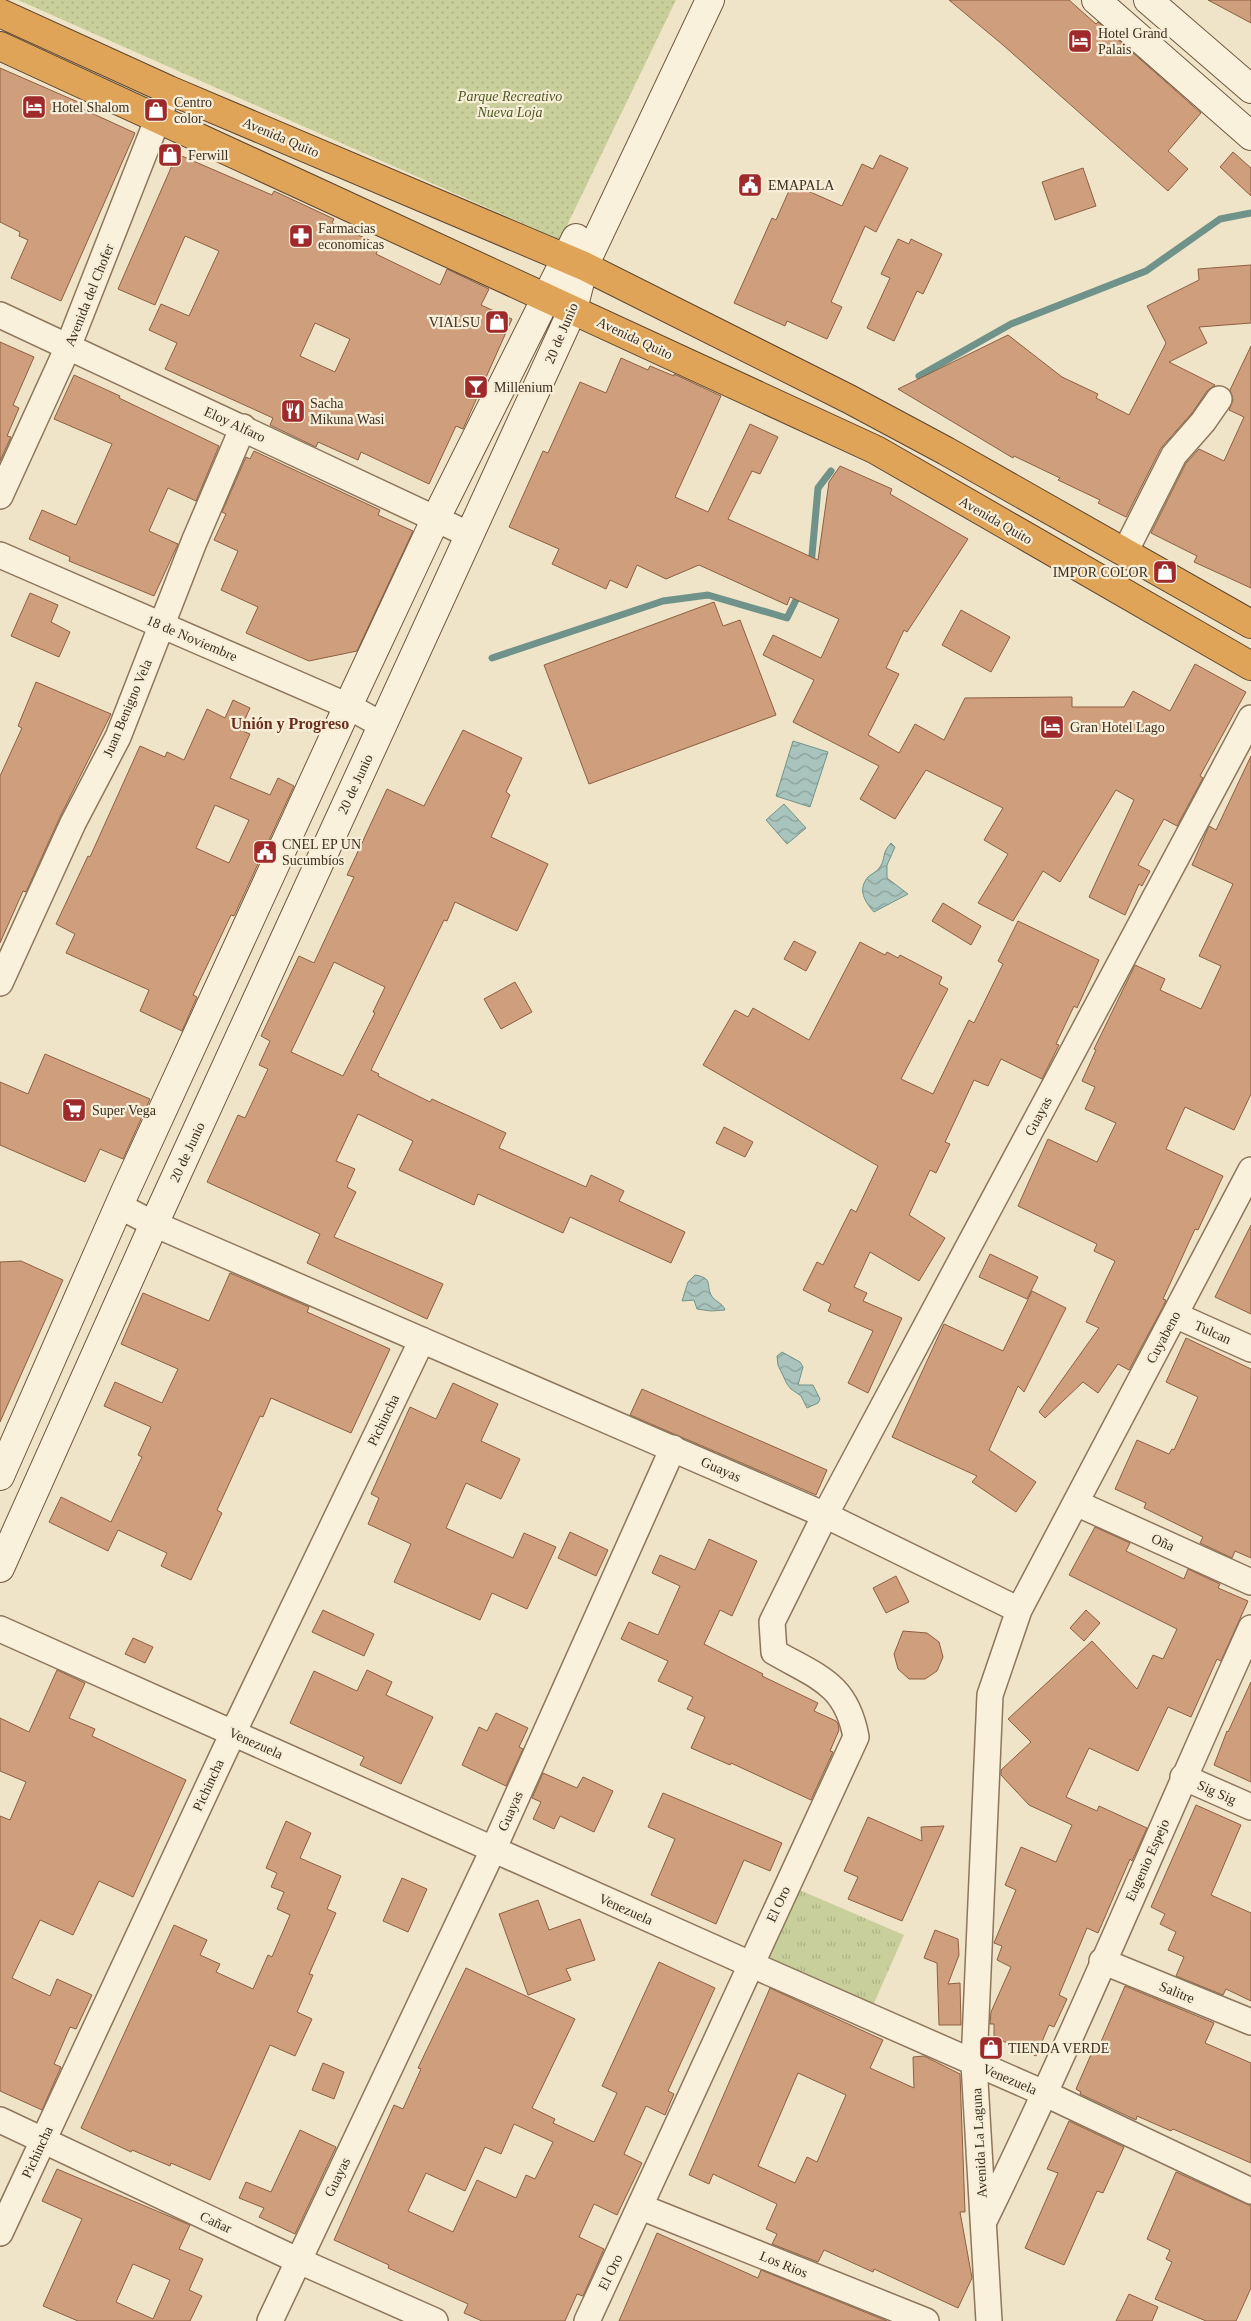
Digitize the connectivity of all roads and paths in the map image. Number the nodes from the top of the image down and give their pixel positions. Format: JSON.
{"nodes":[{"id":1,"x":690,"y":0,"type":"edge"},
{"id":2,"x":710,"y":0,"type":"edge"},
{"id":3,"x":1096,"y":0,"type":"edge"},
{"id":4,"x":1148,"y":0,"type":"edge"},
{"id":5,"x":0,"y":12,"type":"edge"},
{"id":6,"x":0,"y":46,"type":"edge"},
{"id":7,"x":1251,"y":89,"type":"edge"},
{"id":8,"x":169,"y":90,"type":"junction"},
{"id":9,"x":159,"y":120,"type":"junction"},
{"id":10,"x":1251,"y":136,"type":"edge"},
{"id":11,"x":576,"y":262,"type":"junction"},
{"id":12,"x":548,"y":298,"type":"junction"},
{"id":13,"x":574,"y":309,"type":"junction"},
{"id":14,"x":0,"y":315,"type":"edge"},
{"id":15,"x":68,"y":347,"type":"junction"},
{"id":16,"x":1219,"y":399,"type":"dead end"},
{"id":17,"x":243,"y":427,"type":"junction"},
{"id":18,"x":0,"y":496,"type":"edge"},
{"id":19,"x":436,"y":518,"type":"junction"},
{"id":20,"x":470,"y":535,"type":"junction"},
{"id":21,"x":1125,"y":552,"type":"junction"},
{"id":22,"x":0,"y":555,"type":"edge"},
{"id":23,"x":1251,"y":624,"type":"edge"},
{"id":24,"x":161,"y":625,"type":"junction"},
{"id":25,"x":1251,"y":666,"type":"edge"},
{"id":26,"x":348,"y":706,"type":"junction"},
{"id":27,"x":1251,"y":718,"type":"edge"},
{"id":28,"x":382,"y":725,"type":"junction"},
{"id":29,"x":0,"y":983,"type":"edge"},
{"id":30,"x":1251,"y":1170,"type":"edge"},
{"id":31,"x":119,"y":1206,"type":"junction"},
{"id":32,"x":154,"y":1224,"type":"junction"},
{"id":33,"x":1175,"y":1315,"type":"junction"},
{"id":34,"x":422,"y":1340,"type":"junction"},
{"id":35,"x":1251,"y":1349,"type":"edge"},
{"id":36,"x":673,"y":1448,"type":"junction"},
{"id":37,"x":0,"y":1476,"type":"edge"},
{"id":38,"x":1076,"y":1503,"type":"junction"},
{"id":39,"x":826,"y":1515,"type":"junction"},
{"id":40,"x":0,"y":1568,"type":"edge"},
{"id":41,"x":1251,"y":1582,"type":"edge"},
{"id":42,"x":1019,"y":1610,"type":"junction"},
{"id":43,"x":1251,"y":1628,"type":"edge"},
{"id":44,"x":0,"y":1629,"type":"edge"},
{"id":45,"x":233,"y":1733,"type":"junction"},
{"id":46,"x":1183,"y":1777,"type":"junction"},
{"id":47,"x":1251,"y":1807,"type":"edge"},
{"id":48,"x":493,"y":1850,"type":"junction"},
{"id":49,"x":1102,"y":1961,"type":"junction"},
{"id":50,"x":750,"y":1964,"type":"junction"},
{"id":51,"x":1251,"y":2022,"type":"edge"},
{"id":52,"x":974,"y":2064,"type":"junction"},
{"id":53,"x":1046,"y":2094,"type":"junction"},
{"id":54,"x":0,"y":2120,"type":"edge"},
{"id":55,"x":42,"y":2139,"type":"junction"},
{"id":56,"x":1251,"y":2191,"type":"edge"},
{"id":57,"x":641,"y":2207,"type":"junction"},
{"id":58,"x":984,"y":2221,"type":"junction"},
{"id":59,"x":0,"y":2233,"type":"edge"},
{"id":60,"x":297,"y":2260,"type":"junction"},
{"id":61,"x":270,"y":2321,"type":"edge"},
{"id":62,"x":434,"y":2321,"type":"edge"},
{"id":63,"x":587,"y":2321,"type":"edge"},
{"id":64,"x":926,"y":2321,"type":"edge"},
{"id":65,"x":989,"y":2321,"type":"edge"}],
"edges":[{"from":1,"to":11,"type":"street","name":"20 de Junio"},
{"from":2,"to":11,"type":"street","name":"20 de Junio"},
{"from":3,"to":10,"type":"street"},
{"from":4,"to":7,"type":"street"},
{"from":5,"to":8,"type":"highway","name":"Avenida Quito"},
{"from":6,"to":9,"type":"highway","name":"Avenida Quito"},
{"from":8,"to":9,"type":"street","name":"Avenida del Chofer"},
{"from":8,"to":11,"type":"highway","name":"Avenida Quito"},
{"from":9,"to":12,"type":"highway","name":"Avenida Quito"},
{"from":9,"to":15,"type":"street","name":"Avenida del Chofer"},
{"from":11,"to":12,"type":"street","name":"20 de Junio"},
{"from":11,"to":13,"type":"street","name":"20 de Junio"},
{"from":11,"to":21,"type":"highway","name":"Avenida Quito"},
{"from":12,"to":13,"type":"highway","name":"Avenida Quito"},
{"from":12,"to":19,"type":"street","name":"20 de Junio"},
{"from":13,"to":20,"type":"street","name":"20 de Junio"},
{"from":13,"to":25,"type":"highway","name":"Avenida Quito"},
{"from":14,"to":15,"type":"street","name":"Eloy Alfaro"},
{"from":15,"to":17,"type":"street","name":"Eloy Alfaro"},
{"from":15,"to":18,"type":"street","name":"Avenida del Chofer"},
{"from":16,"to":21,"type":"street"},
{"from":17,"to":19,"type":"street","name":"Eloy Alfaro"},
{"from":17,"to":24,"type":"street","name":"Juan Benigno Vela"},
{"from":19,"to":20,"type":"street","name":"Eloy Alfaro"},
{"from":19,"to":26,"type":"street","name":"20 de Junio"},
{"from":20,"to":28,"type":"street","name":"20 de Junio"},
{"from":21,"to":23,"type":"highway","name":"Avenida Quito"},
{"from":22,"to":24,"type":"street","name":"18 de Noviembre"},
{"from":24,"to":26,"type":"street","name":"18 de Noviembre"},
{"from":24,"to":29,"type":"street","name":"Juan Benigno Vela"},
{"from":26,"to":28,"type":"street","name":"18 de Noviembre"},
{"from":26,"to":31,"type":"street","name":"20 de Junio"},
{"from":27,"to":39,"type":"street","name":"Guayas"},
{"from":28,"to":32,"type":"street","name":"20 de Junio"},
{"from":30,"to":33,"type":"street","name":"Cuyabeno"},
{"from":31,"to":32,"type":"street"},
{"from":31,"to":37,"type":"street","name":"20 de Junio"},
{"from":32,"to":34,"type":"street"},
{"from":32,"to":40,"type":"street","name":"20 de Junio"},
{"from":33,"to":35,"type":"street","name":"Tulcan"},
{"from":33,"to":38,"type":"street","name":"Cuyabeno"},
{"from":34,"to":36,"type":"street"},
{"from":34,"to":45,"type":"street","name":"Pichincha"},
{"from":36,"to":39,"type":"street","name":"Guayas"},
{"from":36,"to":48,"type":"street","name":"Guayas"},
{"from":38,"to":41,"type":"street","name":"Oña"},
{"from":38,"to":42,"type":"street","name":"Cuyabeno"},
{"from":39,"to":42,"type":"street","name":"Guayas"},
{"from":39,"to":50,"type":"street","name":"El Oro"},
{"from":42,"to":52,"type":"street","name":"Avenida La Laguna"},
{"from":43,"to":46,"type":"street","name":"Eugenio Espejo"},
{"from":44,"to":45,"type":"street","name":"Venezuela"},
{"from":45,"to":48,"type":"street","name":"Venezuela"},
{"from":45,"to":55,"type":"street","name":"Pichincha"},
{"from":46,"to":47,"type":"street","name":"Sig Sig"},
{"from":46,"to":49,"type":"street","name":"Eugenio Espejo"},
{"from":48,"to":50,"type":"street","name":"Venezuela"},
{"from":48,"to":60,"type":"street","name":"Guayas"},
{"from":49,"to":51,"type":"street","name":"Salitre"},
{"from":49,"to":53,"type":"street","name":"Eugenio Espejo"},
{"from":50,"to":52,"type":"street","name":"Venezuela"},
{"from":50,"to":57,"type":"street","name":"El Oro"},
{"from":52,"to":53,"type":"street","name":"Venezuela"},
{"from":52,"to":58,"type":"street","name":"Avenida La Laguna"},
{"from":53,"to":56,"type":"street","name":"Venezuela"},
{"from":53,"to":58,"type":"street","name":"Avenida La Laguna"},
{"from":54,"to":55,"type":"street","name":"Cañar"},
{"from":55,"to":59,"type":"street","name":"Pichincha"},
{"from":55,"to":60,"type":"street","name":"Cañar"},
{"from":57,"to":63,"type":"street","name":"El Oro"},
{"from":57,"to":64,"type":"street","name":"Los Rios"},
{"from":58,"to":65,"type":"street","name":"Avenida La Laguna"},
{"from":60,"to":61,"type":"street","name":"Guayas"},
{"from":60,"to":62,"type":"street","name":"Cañar"}]}
